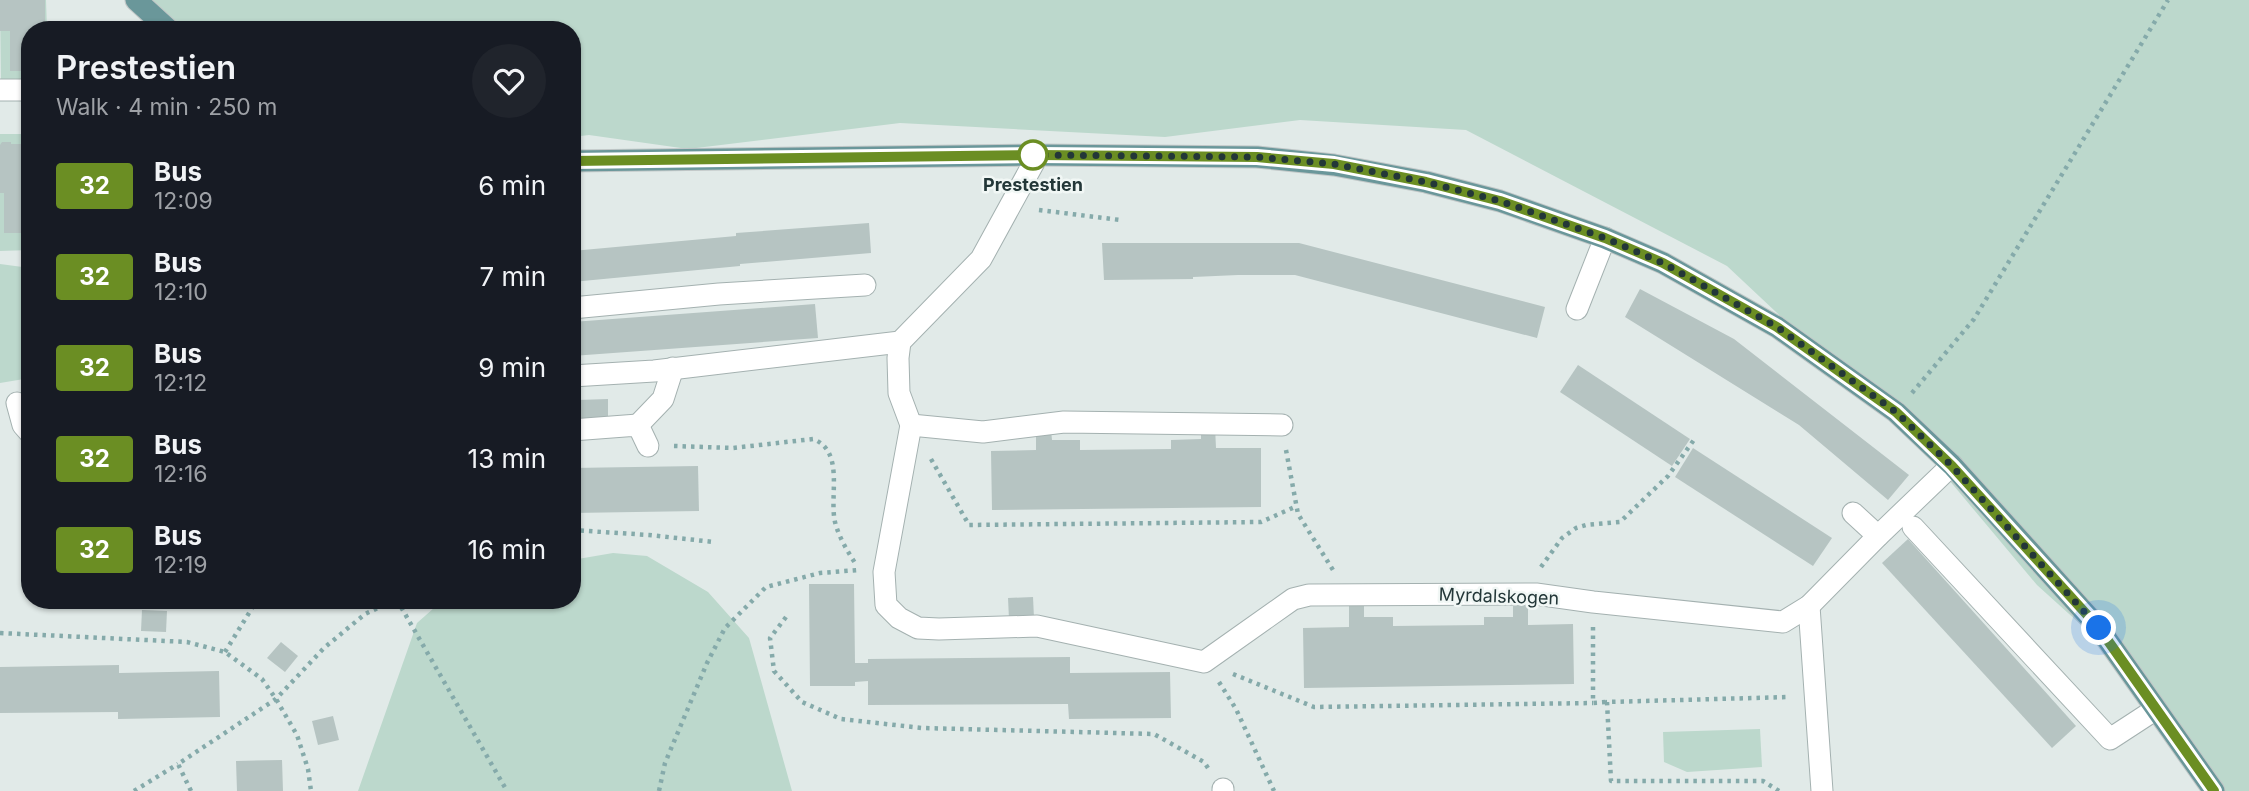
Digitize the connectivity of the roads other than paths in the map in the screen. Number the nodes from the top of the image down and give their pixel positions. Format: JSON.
{"nodes":[{"id":1,"x":136,"y":0,"type":"edge"},
{"id":2,"x":159,"y":21,"type":"edge"},
{"id":3,"x":0,"y":90,"type":"edge"},
{"id":4,"x":21,"y":90,"type":"edge"},
{"id":5,"x":1038,"y":155,"type":"junction"},
{"id":6,"x":581,"y":161,"type":"edge"},
{"id":7,"x":1605,"y":238,"type":"junction"},
{"id":8,"x":865,"y":285,"type":"dead end"},
{"id":9,"x":581,"y":307,"type":"edge"},
{"id":10,"x":1577,"y":309,"type":"dead end"},
{"id":11,"x":900,"y":342,"type":"junction"},
{"id":12,"x":673,"y":368,"type":"junction"},
{"id":13,"x":581,"y":375,"type":"edge"},
{"id":14,"x":638,"y":425,"type":"junction"},
{"id":15,"x":911,"y":425,"type":"junction"},
{"id":16,"x":1282,"y":425,"type":"road end"},
{"id":17,"x":581,"y":429,"type":"edge"},
{"id":18,"x":648,"y":446,"type":"road end"},
{"id":19,"x":1952,"y":466,"type":"junction"},
{"id":20,"x":1853,"y":513,"type":"dead end"},
{"id":21,"x":1913,"y":527,"type":"dead end"},
{"id":22,"x":1878,"y":536,"type":"junction"},
{"id":23,"x":1809,"y":606,"type":"junction"},
{"id":24,"x":2156,"y":709,"type":"junction"},
{"id":25,"x":1822,"y":791,"type":"edge"},
{"id":26,"x":2214,"y":791,"type":"edge"}],
"edges":[{"from":1,"to":2,"type":"main road"},
{"from":3,"to":4,"type":"street"},
{"from":5,"to":6,"type":"main road"},
{"from":5,"to":7,"type":"main road"},
{"from":5,"to":11,"type":"street"},
{"from":7,"to":10,"type":"street"},
{"from":7,"to":19,"type":"main road"},
{"from":8,"to":9,"type":"street"},
{"from":11,"to":12,"type":"street"},
{"from":11,"to":15,"type":"street"},
{"from":12,"to":13,"type":"street"},
{"from":12,"to":14,"type":"street"},
{"from":14,"to":17,"type":"street"},
{"from":14,"to":18,"type":"street"},
{"from":15,"to":16,"type":"street"},
{"from":15,"to":23,"type":"street","name":"Myrdalskogen"},
{"from":19,"to":22,"type":"street","name":"Myrdalskogen"},
{"from":19,"to":24,"type":"main road"},
{"from":20,"to":22,"type":"street"},
{"from":21,"to":24,"type":"street"},
{"from":22,"to":23,"type":"street","name":"Myrdalskogen"},
{"from":23,"to":25,"type":"street"},
{"from":24,"to":26,"type":"main road"}]}
